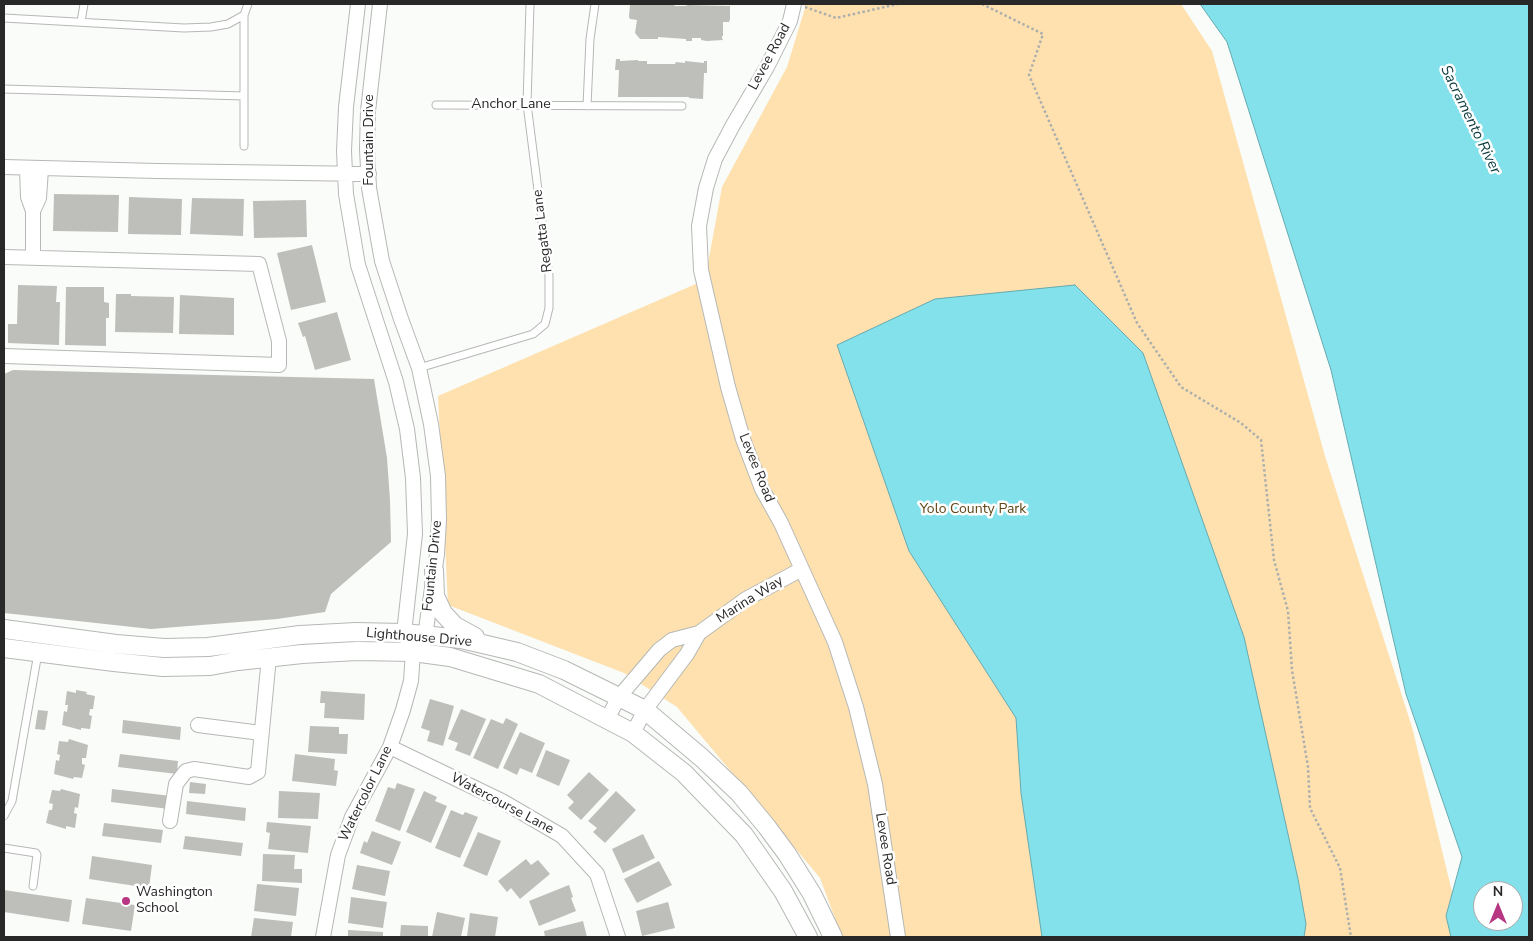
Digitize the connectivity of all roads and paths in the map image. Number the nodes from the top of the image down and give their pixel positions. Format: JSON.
{"nodes":[{"id":1,"x":84,"y":4,"type":"edge"},
{"id":2,"x":248,"y":4,"type":"edge"},
{"id":3,"x":358,"y":4,"type":"edge"},
{"id":4,"x":380,"y":4,"type":"edge"},
{"id":5,"x":530,"y":4,"type":"edge"},
{"id":6,"x":595,"y":4,"type":"edge"},
{"id":7,"x":898,"y":4,"type":"edge"},
{"id":8,"x":982,"y":4,"type":"edge"},
{"id":9,"x":794,"y":5,"type":"edge"},
{"id":10,"x":244,"y":15,"type":"junction"},
{"id":11,"x":4,"y":18,"type":"edge"},
{"id":12,"x":81,"y":22,"type":"junction"},
{"id":13,"x":4,"y":89,"type":"edge"},
{"id":14,"x":244,"y":96,"type":"junction"},
{"id":15,"x":527,"y":104,"type":"junction"},
{"id":16,"x":436,"y":105,"type":"dead end"},
{"id":17,"x":587,"y":106,"type":"junction"},
{"id":18,"x":682,"y":106,"type":"dead end"},
{"id":19,"x":244,"y":146,"type":"dead end"},
{"id":20,"x":4,"y":167,"type":"edge"},
{"id":21,"x":27,"y":168,"type":"junction"},
{"id":22,"x":42,"y":169,"type":"junction"},
{"id":23,"x":345,"y":174,"type":"junction"},
{"id":24,"x":369,"y":174,"type":"junction"},
{"id":25,"x":33,"y":211,"type":"junction"},
{"id":26,"x":4,"y":257,"type":"edge"},
{"id":27,"x":33,"y":258,"type":"junction"},
{"id":28,"x":4,"y":356,"type":"edge"},
{"id":29,"x":419,"y":368,"type":"junction"},
{"id":30,"x":802,"y":569,"type":"junction"},
{"id":31,"x":434,"y":570,"type":"junction"},
{"id":32,"x":4,"y":629,"type":"edge"},
{"id":33,"x":404,"y":633,"type":"junction"},
{"id":34,"x":698,"y":633,"type":"junction"},
{"id":35,"x":425,"y":636,"type":"junction"},
{"id":36,"x":491,"y":646,"type":"junction"},
{"id":37,"x":4,"y":648,"type":"edge"},
{"id":38,"x":413,"y":652,"type":"junction"},
{"id":39,"x":38,"y":653,"type":"junction"},
{"id":40,"x":268,"y":658,"type":"junction"},
{"id":41,"x":619,"y":697,"type":"junction"},
{"id":42,"x":645,"y":710,"type":"junction"},
{"id":43,"x":607,"y":719,"type":"junction"},
{"id":44,"x":198,"y":724,"type":"dead end"},
{"id":45,"x":261,"y":733,"type":"junction"},
{"id":46,"x":633,"y":733,"type":"junction"},
{"id":47,"x":390,"y":747,"type":"junction"},
{"id":48,"x":4,"y":816,"type":"edge"},
{"id":49,"x":170,"y":821,"type":"dead end"},
{"id":50,"x":4,"y":848,"type":"edge"},
{"id":51,"x":33,"y":886,"type":"dead end"},
{"id":52,"x":323,"y":937,"type":"edge"},
{"id":53,"x":618,"y":937,"type":"edge"},
{"id":54,"x":808,"y":937,"type":"edge"},
{"id":55,"x":833,"y":937,"type":"edge"},
{"id":56,"x":898,"y":937,"type":"edge"},
{"id":57,"x":1351,"y":937,"type":"edge"}],
"edges":[{"from":1,"to":12,"type":"lane"},
{"from":2,"to":10,"type":"lane"},
{"from":3,"to":23,"type":"street","name":"Fountain Drive"},
{"from":4,"to":24,"type":"street","name":"Fountain Drive"},
{"from":5,"to":15,"type":"lane","name":"Regatta Lane"},
{"from":6,"to":17,"type":"lane"},
{"from":7,"to":9,"type":"path"},
{"from":8,"to":57,"type":"path"},
{"from":9,"to":30,"type":"street","name":"Levee Road"},
{"from":10,"to":12,"type":"lane"},
{"from":10,"to":14,"type":"lane"},
{"from":11,"to":12,"type":"lane"},
{"from":13,"to":14,"type":"lane"},
{"from":14,"to":19,"type":"lane"},
{"from":15,"to":16,"type":"lane","name":"Anchor Lane"},
{"from":15,"to":17,"type":"lane","name":"Anchor Lane"},
{"from":15,"to":29,"type":"lane","name":"Regatta Lane"},
{"from":17,"to":18,"type":"lane","name":"Anchor Lane"},
{"from":20,"to":21,"type":"street"},
{"from":21,"to":22,"type":"street"},
{"from":21,"to":25,"type":"street"},
{"from":22,"to":23,"type":"street"},
{"from":22,"to":25,"type":"street"},
{"from":23,"to":24,"type":"street"},
{"from":23,"to":33,"type":"street","name":"Fountain Drive"},
{"from":24,"to":29,"type":"street","name":"Fountain Drive"},
{"from":25,"to":27,"type":"street"},
{"from":26,"to":27,"type":"street"},
{"from":27,"to":28,"type":"street"},
{"from":29,"to":31,"type":"street","name":"Fountain Drive"},
{"from":30,"to":34,"type":"street","name":"Marina Way"},
{"from":30,"to":56,"type":"street","name":"Levee Road"},
{"from":31,"to":35,"type":"street","name":"Fountain Drive"},
{"from":31,"to":36,"type":"street"},
{"from":32,"to":33,"type":"street","name":"Lighthouse Drive"},
{"from":33,"to":35,"type":"street","name":"Lighthouse Drive"},
{"from":33,"to":38,"type":"street"},
{"from":34,"to":41,"type":"street","name":"Marina Way"},
{"from":34,"to":42,"type":"street","name":"Marina Way"},
{"from":35,"to":36,"type":"street","name":"Lighthouse Drive"},
{"from":35,"to":38,"type":"street","name":"Fountain Drive"},
{"from":36,"to":41,"type":"street","name":"Lighthouse Drive"},
{"from":37,"to":39,"type":"street","name":"Lighthouse Drive"},
{"from":38,"to":40,"type":"street","name":"Lighthouse Drive"},
{"from":38,"to":43,"type":"street","name":"Lighthouse Drive"},
{"from":38,"to":47,"type":"street","name":"Watercolor Lane"},
{"from":39,"to":40,"type":"street","name":"Lighthouse Drive"},
{"from":39,"to":48,"type":"lane"},
{"from":40,"to":45,"type":"street"},
{"from":41,"to":42,"type":"street","name":"Lighthouse Drive"},
{"from":41,"to":43,"type":"street","name":"Marina Way"},
{"from":42,"to":46,"type":"street","name":"Marina Way"},
{"from":42,"to":55,"type":"street","name":"Lighthouse Drive"},
{"from":43,"to":46,"type":"street","name":"Lighthouse Drive"},
{"from":44,"to":45,"type":"street"},
{"from":45,"to":49,"type":"street"},
{"from":46,"to":54,"type":"street","name":"Lighthouse Drive"},
{"from":47,"to":52,"type":"street","name":"Watercolor Lane"},
{"from":47,"to":53,"type":"street","name":"Watercourse Lane"},
{"from":50,"to":51,"type":"lane"}]}
